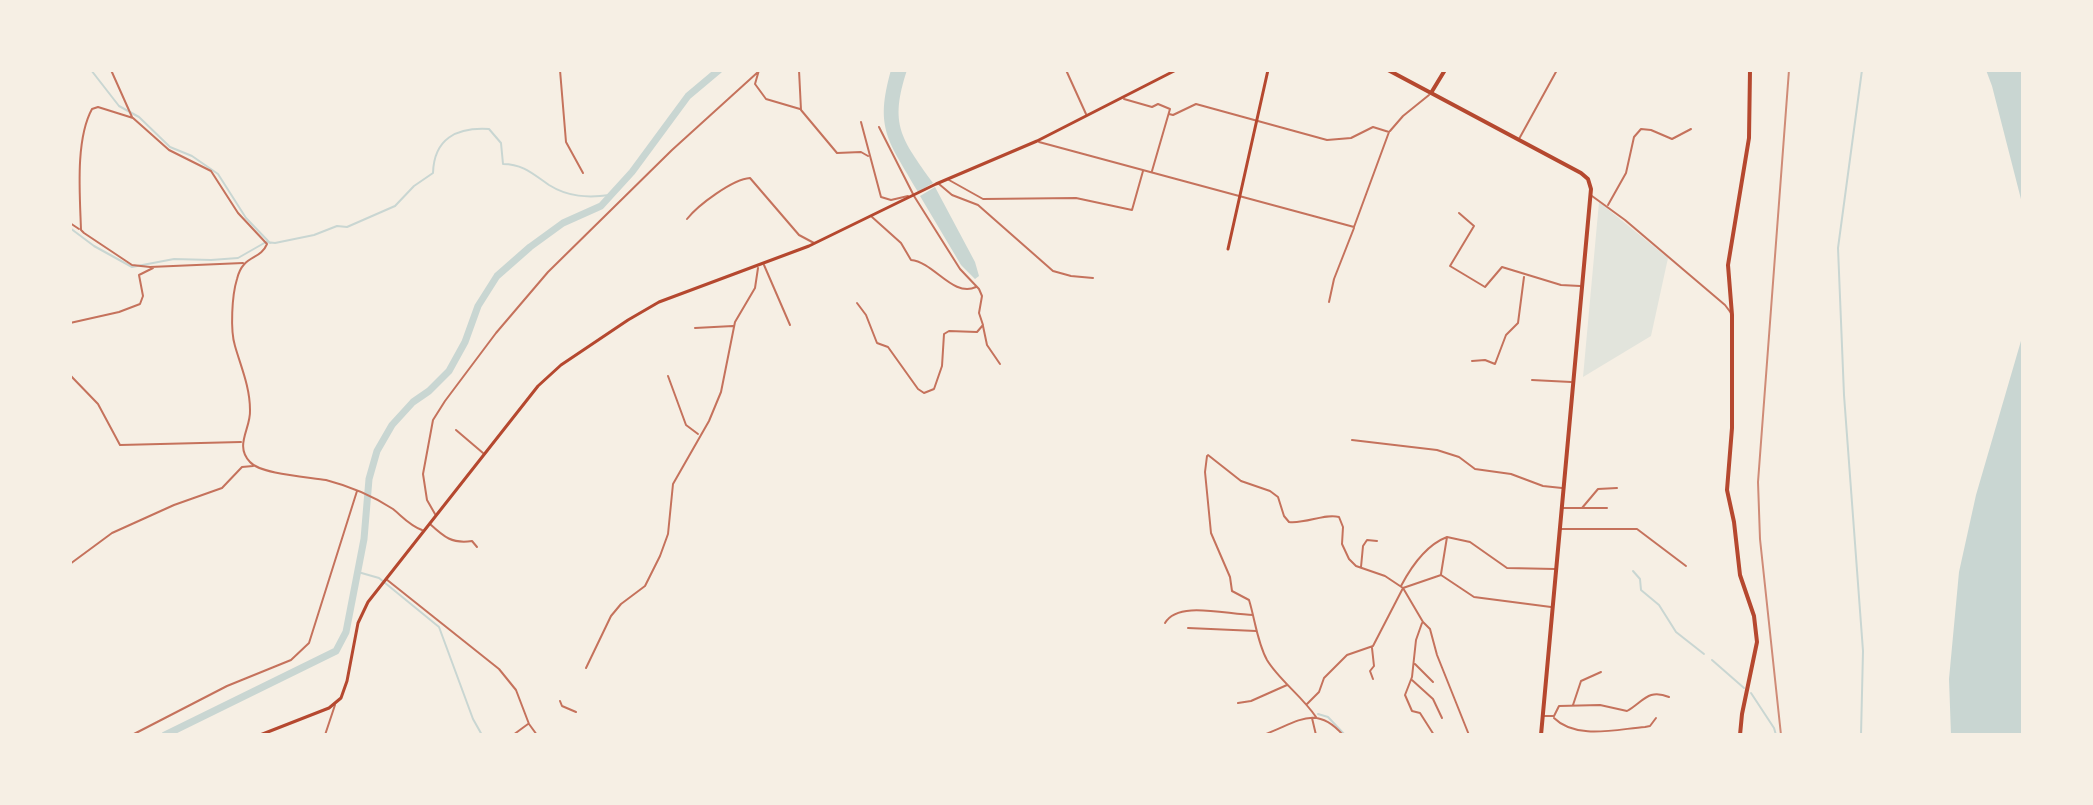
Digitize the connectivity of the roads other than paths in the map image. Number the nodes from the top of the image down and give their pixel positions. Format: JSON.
{"nodes":[{"id":1,"x":111,"y":70,"type":"edge"},
{"id":2,"x":560,"y":70,"type":"edge"},
{"id":3,"x":799,"y":70,"type":"edge"},
{"id":4,"x":1066,"y":70,"type":"edge"},
{"id":5,"x":1176,"y":70,"type":"edge"},
{"id":6,"x":1268,"y":70,"type":"edge"},
{"id":7,"x":1388,"y":70,"type":"edge"},
{"id":8,"x":1445,"y":70,"type":"edge"},
{"id":9,"x":1557,"y":70,"type":"edge"},
{"id":10,"x":1750,"y":70,"type":"edge"},
{"id":11,"x":758,"y":71,"type":"edge"},
{"id":12,"x":1431,"y":93,"type":"junction"},
{"id":13,"x":1120,"y":97,"type":"junction"},
{"id":14,"x":801,"y":110,"type":"junction"},
{"id":15,"x":1169,"y":114,"type":"junction"},
{"id":16,"x":1087,"y":115,"type":"junction"},
{"id":17,"x":133,"y":118,"type":"junction"},
{"id":18,"x":1256,"y":121,"type":"junction"},
{"id":19,"x":861,"y":122,"type":"dead end"},
{"id":20,"x":879,"y":127,"type":"dead end"},
{"id":21,"x":1691,"y":129,"type":"dead end"},
{"id":22,"x":1389,"y":132,"type":"junction"},
{"id":23,"x":1519,"y":140,"type":"junction"},
{"id":24,"x":1037,"y":141,"type":"junction"},
{"id":25,"x":868,"y":156,"type":"junction"},
{"id":26,"x":1143,"y":170,"type":"junction"},
{"id":27,"x":1152,"y":172,"type":"junction"},
{"id":28,"x":583,"y":173,"type":"dead end"},
{"id":29,"x":948,"y":179,"type":"junction"},
{"id":30,"x":937,"y":184,"type":"junction"},
{"id":31,"x":915,"y":195,"type":"junction"},
{"id":32,"x":1591,"y":195,"type":"junction"},
{"id":33,"x":1241,"y":196,"type":"junction"},
{"id":34,"x":983,"y":199,"type":"junction"},
{"id":35,"x":978,"y":205,"type":"junction"},
{"id":36,"x":1607,"y":206,"type":"junction"},
{"id":37,"x":1459,"y":213,"type":"dead end"},
{"id":38,"x":872,"y":216,"type":"junction"},
{"id":39,"x":687,"y":219,"type":"dead end"},
{"id":40,"x":70,"y":223,"type":"edge"},
{"id":41,"x":1354,"y":227,"type":"junction"},
{"id":42,"x":81,"y":230,"type":"junction"},
{"id":43,"x":815,"y":243,"type":"junction"},
{"id":44,"x":1228,"y":249,"type":"dead end"},
{"id":45,"x":243,"y":263,"type":"junction"},
{"id":46,"x":764,"y":264,"type":"junction"},
{"id":47,"x":158,"y":266,"type":"junction"},
{"id":48,"x":758,"y":266,"type":"junction"},
{"id":49,"x":1524,"y":275,"type":"junction"},
{"id":50,"x":1093,"y":278,"type":"dead end"},
{"id":51,"x":1581,"y":286,"type":"junction"},
{"id":52,"x":977,"y":287,"type":"junction"},
{"id":53,"x":1329,"y":302,"type":"dead end"},
{"id":54,"x":857,"y":303,"type":"dead end"},
{"id":55,"x":1732,"y":315,"type":"junction"},
{"id":56,"x":70,"y":323,"type":"edge"},
{"id":57,"x":790,"y":325,"type":"dead end"},
{"id":58,"x":983,"y":325,"type":"junction"},
{"id":59,"x":734,"y":326,"type":"junction"},
{"id":60,"x":695,"y":328,"type":"dead end"},
{"id":61,"x":1472,"y":361,"type":"dead end"},
{"id":62,"x":1000,"y":364,"type":"dead end"},
{"id":63,"x":70,"y":375,"type":"edge"},
{"id":64,"x":668,"y":376,"type":"dead end"},
{"id":65,"x":1532,"y":380,"type":"dead end"},
{"id":66,"x":1573,"y":382,"type":"junction"},
{"id":67,"x":456,"y":430,"type":"dead end"},
{"id":68,"x":699,"y":435,"type":"junction"},
{"id":69,"x":1352,"y":440,"type":"dead end"},
{"id":70,"x":242,"y":442,"type":"junction"},
{"id":71,"x":484,"y":454,"type":"junction"},
{"id":72,"x":254,"y":466,"type":"junction"},
{"id":73,"x":1563,"y":488,"type":"junction"},
{"id":74,"x":1617,"y":488,"type":"dead end"},
{"id":75,"x":358,"y":491,"type":"junction"},
{"id":76,"x":1561,"y":508,"type":"junction"},
{"id":77,"x":1607,"y":508,"type":"dead end"},
{"id":78,"x":1581,"y":509,"type":"junction"},
{"id":79,"x":436,"y":514,"type":"junction"},
{"id":80,"x":429,"y":524,"type":"junction"},
{"id":81,"x":1559,"y":529,"type":"junction"},
{"id":82,"x":423,"y":531,"type":"junction"},
{"id":83,"x":1447,"y":537,"type":"junction"},
{"id":84,"x":1377,"y":541,"type":"dead end"},
{"id":85,"x":477,"y":547,"type":"dead end"},
{"id":86,"x":70,"y":564,"type":"edge"},
{"id":87,"x":1686,"y":566,"type":"dead end"},
{"id":88,"x":1361,"y":568,"type":"junction"},
{"id":89,"x":1556,"y":569,"type":"junction"},
{"id":90,"x":1441,"y":575,"type":"junction"},
{"id":91,"x":384,"y":581,"type":"junction"},
{"id":92,"x":1402,"y":587,"type":"junction"},
{"id":93,"x":1552,"y":608,"type":"junction"},
{"id":94,"x":1254,"y":615,"type":"junction"},
{"id":95,"x":1423,"y":622,"type":"junction"},
{"id":96,"x":1165,"y":623,"type":"dead end"},
{"id":97,"x":1188,"y":628,"type":"dead end"},
{"id":98,"x":1257,"y":631,"type":"junction"},
{"id":99,"x":1371,"y":647,"type":"junction"},
{"id":100,"x":1414,"y":664,"type":"junction"},
{"id":101,"x":586,"y":668,"type":"dead end"},
{"id":102,"x":1601,"y":672,"type":"dead end"},
{"id":103,"x":1373,"y":679,"type":"dead end"},
{"id":104,"x":1411,"y":679,"type":"junction"},
{"id":105,"x":1433,"y":682,"type":"dead end"},
{"id":106,"x":1288,"y":685,"type":"junction"},
{"id":107,"x":1669,"y":697,"type":"dead end"},
{"id":108,"x":560,"y":701,"type":"dead end"},
{"id":109,"x":336,"y":703,"type":"junction"},
{"id":110,"x":1238,"y":703,"type":"dead end"},
{"id":111,"x":1307,"y":704,"type":"junction"},
{"id":112,"x":1573,"y":706,"type":"junction"},
{"id":113,"x":576,"y":712,"type":"dead end"},
{"id":114,"x":1543,"y":716,"type":"junction"},
{"id":115,"x":1554,"y":716,"type":"junction"},
{"id":116,"x":1314,"y":717,"type":"junction"},
{"id":117,"x":1442,"y":718,"type":"dead end"},
{"id":118,"x":1656,"y":718,"type":"dead end"},
{"id":119,"x":529,"y":724,"type":"junction"},
{"id":120,"x":1578,"y":729,"type":"junction"},
{"id":121,"x":1604,"y":731,"type":"junction"},
{"id":122,"x":132,"y":735,"type":"edge"},
{"id":123,"x":260,"y":735,"type":"edge"},
{"id":124,"x":325,"y":735,"type":"edge"},
{"id":125,"x":513,"y":735,"type":"edge"},
{"id":126,"x":537,"y":735,"type":"edge"},
{"id":127,"x":1263,"y":735,"type":"edge"},
{"id":128,"x":1316,"y":735,"type":"edge"},
{"id":129,"x":1343,"y":735,"type":"edge"},
{"id":130,"x":1434,"y":735,"type":"edge"},
{"id":131,"x":1469,"y":735,"type":"edge"},
{"id":132,"x":1541,"y":735,"type":"edge"},
{"id":133,"x":1582,"y":735,"type":"edge"},
{"id":134,"x":1610,"y":735,"type":"edge"},
{"id":135,"x":1740,"y":735,"type":"edge"}],
"edges":[{"from":1,"to":17,"type":"street"},
{"from":2,"to":28,"type":"street"},
{"from":3,"to":14,"type":"street"},
{"from":4,"to":16,"type":"street"},
{"from":5,"to":13,"type":"main road"},
{"from":6,"to":18,"type":"main road"},
{"from":7,"to":12,"type":"main road"},
{"from":8,"to":12,"type":"main road"},
{"from":9,"to":23,"type":"street"},
{"from":10,"to":55,"type":"main road"},
{"from":11,"to":14,"type":"street"},
{"from":11,"to":79,"type":"street"},
{"from":12,"to":22,"type":"street"},
{"from":12,"to":23,"type":"main road"},
{"from":13,"to":15,"type":"street"},
{"from":13,"to":16,"type":"main road"},
{"from":14,"to":25,"type":"street"},
{"from":15,"to":18,"type":"street"},
{"from":15,"to":27,"type":"street"},
{"from":16,"to":24,"type":"main road"},
{"from":17,"to":42,"type":"street"},
{"from":17,"to":45,"type":"street"},
{"from":18,"to":22,"type":"street"},
{"from":18,"to":33,"type":"main road"},
{"from":19,"to":25,"type":"street"},
{"from":20,"to":31,"type":"street"},
{"from":21,"to":36,"type":"street"},
{"from":22,"to":41,"type":"street"},
{"from":23,"to":32,"type":"main road"},
{"from":24,"to":26,"type":"street"},
{"from":24,"to":29,"type":"main road"},
{"from":25,"to":31,"type":"street"},
{"from":26,"to":27,"type":"street"},
{"from":26,"to":34,"type":"street"},
{"from":27,"to":33,"type":"street"},
{"from":29,"to":30,"type":"main road"},
{"from":29,"to":34,"type":"street"},
{"from":30,"to":31,"type":"main road"},
{"from":30,"to":35,"type":"street"},
{"from":31,"to":38,"type":"main road"},
{"from":31,"to":52,"type":"street"},
{"from":32,"to":36,"type":"street"},
{"from":32,"to":51,"type":"main road"},
{"from":33,"to":41,"type":"street"},
{"from":33,"to":44,"type":"main road"},
{"from":34,"to":35,"type":"street"},
{"from":35,"to":50,"type":"street"},
{"from":36,"to":55,"type":"street"},
{"from":37,"to":49,"type":"street"},
{"from":38,"to":43,"type":"main road"},
{"from":38,"to":52,"type":"street"},
{"from":39,"to":43,"type":"street"},
{"from":40,"to":42,"type":"street"},
{"from":41,"to":53,"type":"street"},
{"from":42,"to":47,"type":"street"},
{"from":43,"to":46,"type":"main road"},
{"from":45,"to":47,"type":"street"},
{"from":45,"to":70,"type":"street"},
{"from":46,"to":48,"type":"main road"},
{"from":46,"to":57,"type":"street"},
{"from":47,"to":56,"type":"street"},
{"from":48,"to":59,"type":"street"},
{"from":48,"to":71,"type":"main road"},
{"from":49,"to":51,"type":"street"},
{"from":49,"to":61,"type":"street"},
{"from":51,"to":66,"type":"main road"},
{"from":52,"to":58,"type":"street"},
{"from":54,"to":58,"type":"street"},
{"from":55,"to":135,"type":"main road"},
{"from":58,"to":62,"type":"street"},
{"from":59,"to":60,"type":"street"},
{"from":59,"to":68,"type":"street"},
{"from":63,"to":70,"type":"street"},
{"from":64,"to":68,"type":"street"},
{"from":65,"to":66,"type":"street"},
{"from":66,"to":73,"type":"main road"},
{"from":67,"to":71,"type":"street"},
{"from":68,"to":101,"type":"street"},
{"from":69,"to":73,"type":"street"},
{"from":70,"to":72,"type":"street"},
{"from":71,"to":79,"type":"main road"},
{"from":72,"to":75,"type":"street"},
{"from":72,"to":86,"type":"street"},
{"from":73,"to":76,"type":"main road"},
{"from":74,"to":78,"type":"street"},
{"from":75,"to":82,"type":"street"},
{"from":75,"to":122,"type":"street"},
{"from":76,"to":78,"type":"street"},
{"from":76,"to":81,"type":"main road"},
{"from":77,"to":78,"type":"street"},
{"from":79,"to":80,"type":"main road"},
{"from":80,"to":82,"type":"main road"},
{"from":80,"to":85,"type":"street"},
{"from":81,"to":87,"type":"street"},
{"from":81,"to":89,"type":"main road"},
{"from":82,"to":91,"type":"main road"},
{"from":83,"to":89,"type":"street"},
{"from":83,"to":90,"type":"street"},
{"from":83,"to":92,"type":"street"},
{"from":84,"to":88,"type":"street"},
{"from":88,"to":92,"type":"street"},
{"from":88,"to":94,"type":"street"},
{"from":89,"to":93,"type":"main road"},
{"from":90,"to":92,"type":"street"},
{"from":90,"to":93,"type":"street"},
{"from":91,"to":109,"type":"main road"},
{"from":91,"to":119,"type":"street"},
{"from":92,"to":95,"type":"street"},
{"from":92,"to":99,"type":"street"},
{"from":93,"to":114,"type":"main road"},
{"from":94,"to":96,"type":"street"},
{"from":94,"to":98,"type":"street"},
{"from":95,"to":100,"type":"street"},
{"from":95,"to":131,"type":"street"},
{"from":97,"to":98,"type":"street"},
{"from":98,"to":106,"type":"street"},
{"from":99,"to":103,"type":"street"},
{"from":99,"to":111,"type":"street"},
{"from":100,"to":104,"type":"street"},
{"from":100,"to":105,"type":"street"},
{"from":102,"to":112,"type":"street"},
{"from":104,"to":117,"type":"street"},
{"from":104,"to":130,"type":"street"},
{"from":106,"to":110,"type":"street"},
{"from":106,"to":111,"type":"street"},
{"from":107,"to":112,"type":"street"},
{"from":108,"to":113,"type":"street"},
{"from":109,"to":123,"type":"main road"},
{"from":109,"to":124,"type":"street"},
{"from":111,"to":116,"type":"street"},
{"from":112,"to":115,"type":"street"},
{"from":114,"to":115,"type":"street"},
{"from":114,"to":132,"type":"main road"},
{"from":115,"to":120,"type":"street"},
{"from":116,"to":127,"type":"street"},
{"from":116,"to":128,"type":"street"},
{"from":116,"to":129,"type":"street"},
{"from":118,"to":121,"type":"street"},
{"from":119,"to":125,"type":"street"},
{"from":119,"to":126,"type":"street"},
{"from":120,"to":121,"type":"street"},
{"from":120,"to":133,"type":"street"},
{"from":121,"to":134,"type":"street"}]}
